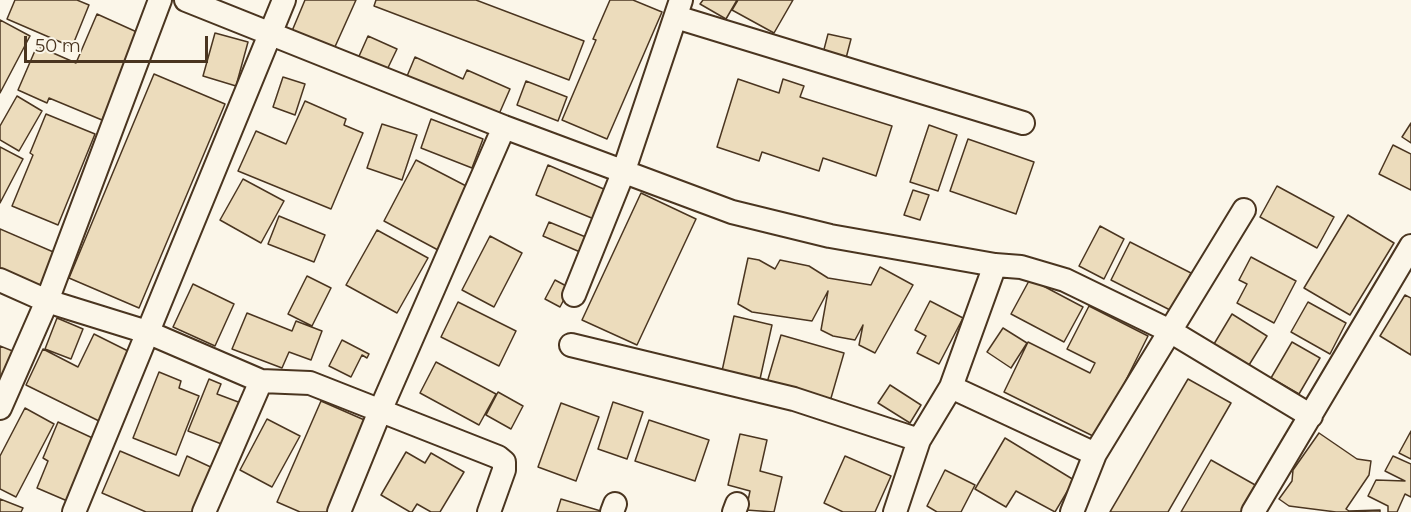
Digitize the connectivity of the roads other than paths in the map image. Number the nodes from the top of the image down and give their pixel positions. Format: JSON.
{"nodes":[{"id":1,"x":160,"y":0,"type":"edge"},
{"id":2,"x":186,"y":0,"type":"edge"},
{"id":3,"x":284,"y":0,"type":"edge"},
{"id":4,"x":679,"y":8,"type":"edge"},
{"id":5,"x":270,"y":34,"type":"junction"},
{"id":6,"x":1023,"y":123,"type":"dead end"},
{"id":7,"x":504,"y":127,"type":"junction"},
{"id":8,"x":623,"y":172,"type":"junction"},
{"id":9,"x":1244,"y":210,"type":"dead end"},
{"id":10,"x":1408,"y":258,"type":"edge"},
{"id":11,"x":995,"y":265,"type":"junction"},
{"id":12,"x":0,"y":280,"type":"edge"},
{"id":13,"x":574,"y":296,"type":"dead end"},
{"id":14,"x":47,"y":301,"type":"junction"},
{"id":15,"x":1170,"y":331,"type":"junction"},
{"id":16,"x":147,"y":332,"type":"junction"},
{"id":17,"x":571,"y":345,"type":"dead end"},
{"id":18,"x":261,"y":381,"type":"junction"},
{"id":19,"x":951,"y":387,"type":"junction"},
{"id":20,"x":0,"y":408,"type":"edge"},
{"id":21,"x":380,"y":411,"type":"junction"},
{"id":22,"x":1311,"y":416,"type":"junction"},
{"id":23,"x":919,"y":440,"type":"junction"},
{"id":24,"x":1095,"y":454,"type":"junction"},
{"id":25,"x":74,"y":512,"type":"edge"},
{"id":26,"x":204,"y":512,"type":"edge"},
{"id":27,"x":339,"y":512,"type":"edge"},
{"id":28,"x":489,"y":512,"type":"edge"},
{"id":29,"x":895,"y":512,"type":"edge"},
{"id":30,"x":1072,"y":512,"type":"edge"},
{"id":31,"x":1252,"y":512,"type":"edge"}],
"edges":[{"from":1,"to":14,"type":"street"},
{"from":2,"to":5,"type":"street"},
{"from":3,"to":5,"type":"street"},
{"from":4,"to":6,"type":"street"},
{"from":4,"to":8,"type":"street"},
{"from":5,"to":7,"type":"street"},
{"from":5,"to":16,"type":"street"},
{"from":7,"to":8,"type":"street"},
{"from":7,"to":21,"type":"street"},
{"from":8,"to":11,"type":"street"},
{"from":8,"to":13,"type":"street"},
{"from":9,"to":15,"type":"street"},
{"from":10,"to":22,"type":"street"},
{"from":11,"to":15,"type":"street"},
{"from":11,"to":19,"type":"street"},
{"from":12,"to":14,"type":"street"},
{"from":14,"to":16,"type":"street"},
{"from":14,"to":20,"type":"street"},
{"from":15,"to":22,"type":"street"},
{"from":15,"to":24,"type":"street"},
{"from":16,"to":18,"type":"street"},
{"from":16,"to":25,"type":"street"},
{"from":17,"to":23,"type":"street"},
{"from":18,"to":21,"type":"street"},
{"from":18,"to":26,"type":"street"},
{"from":19,"to":23,"type":"street"},
{"from":19,"to":24,"type":"street"},
{"from":21,"to":27,"type":"street"},
{"from":21,"to":28,"type":"street"},
{"from":22,"to":31,"type":"street"},
{"from":23,"to":29,"type":"street"},
{"from":24,"to":30,"type":"street"}]}
